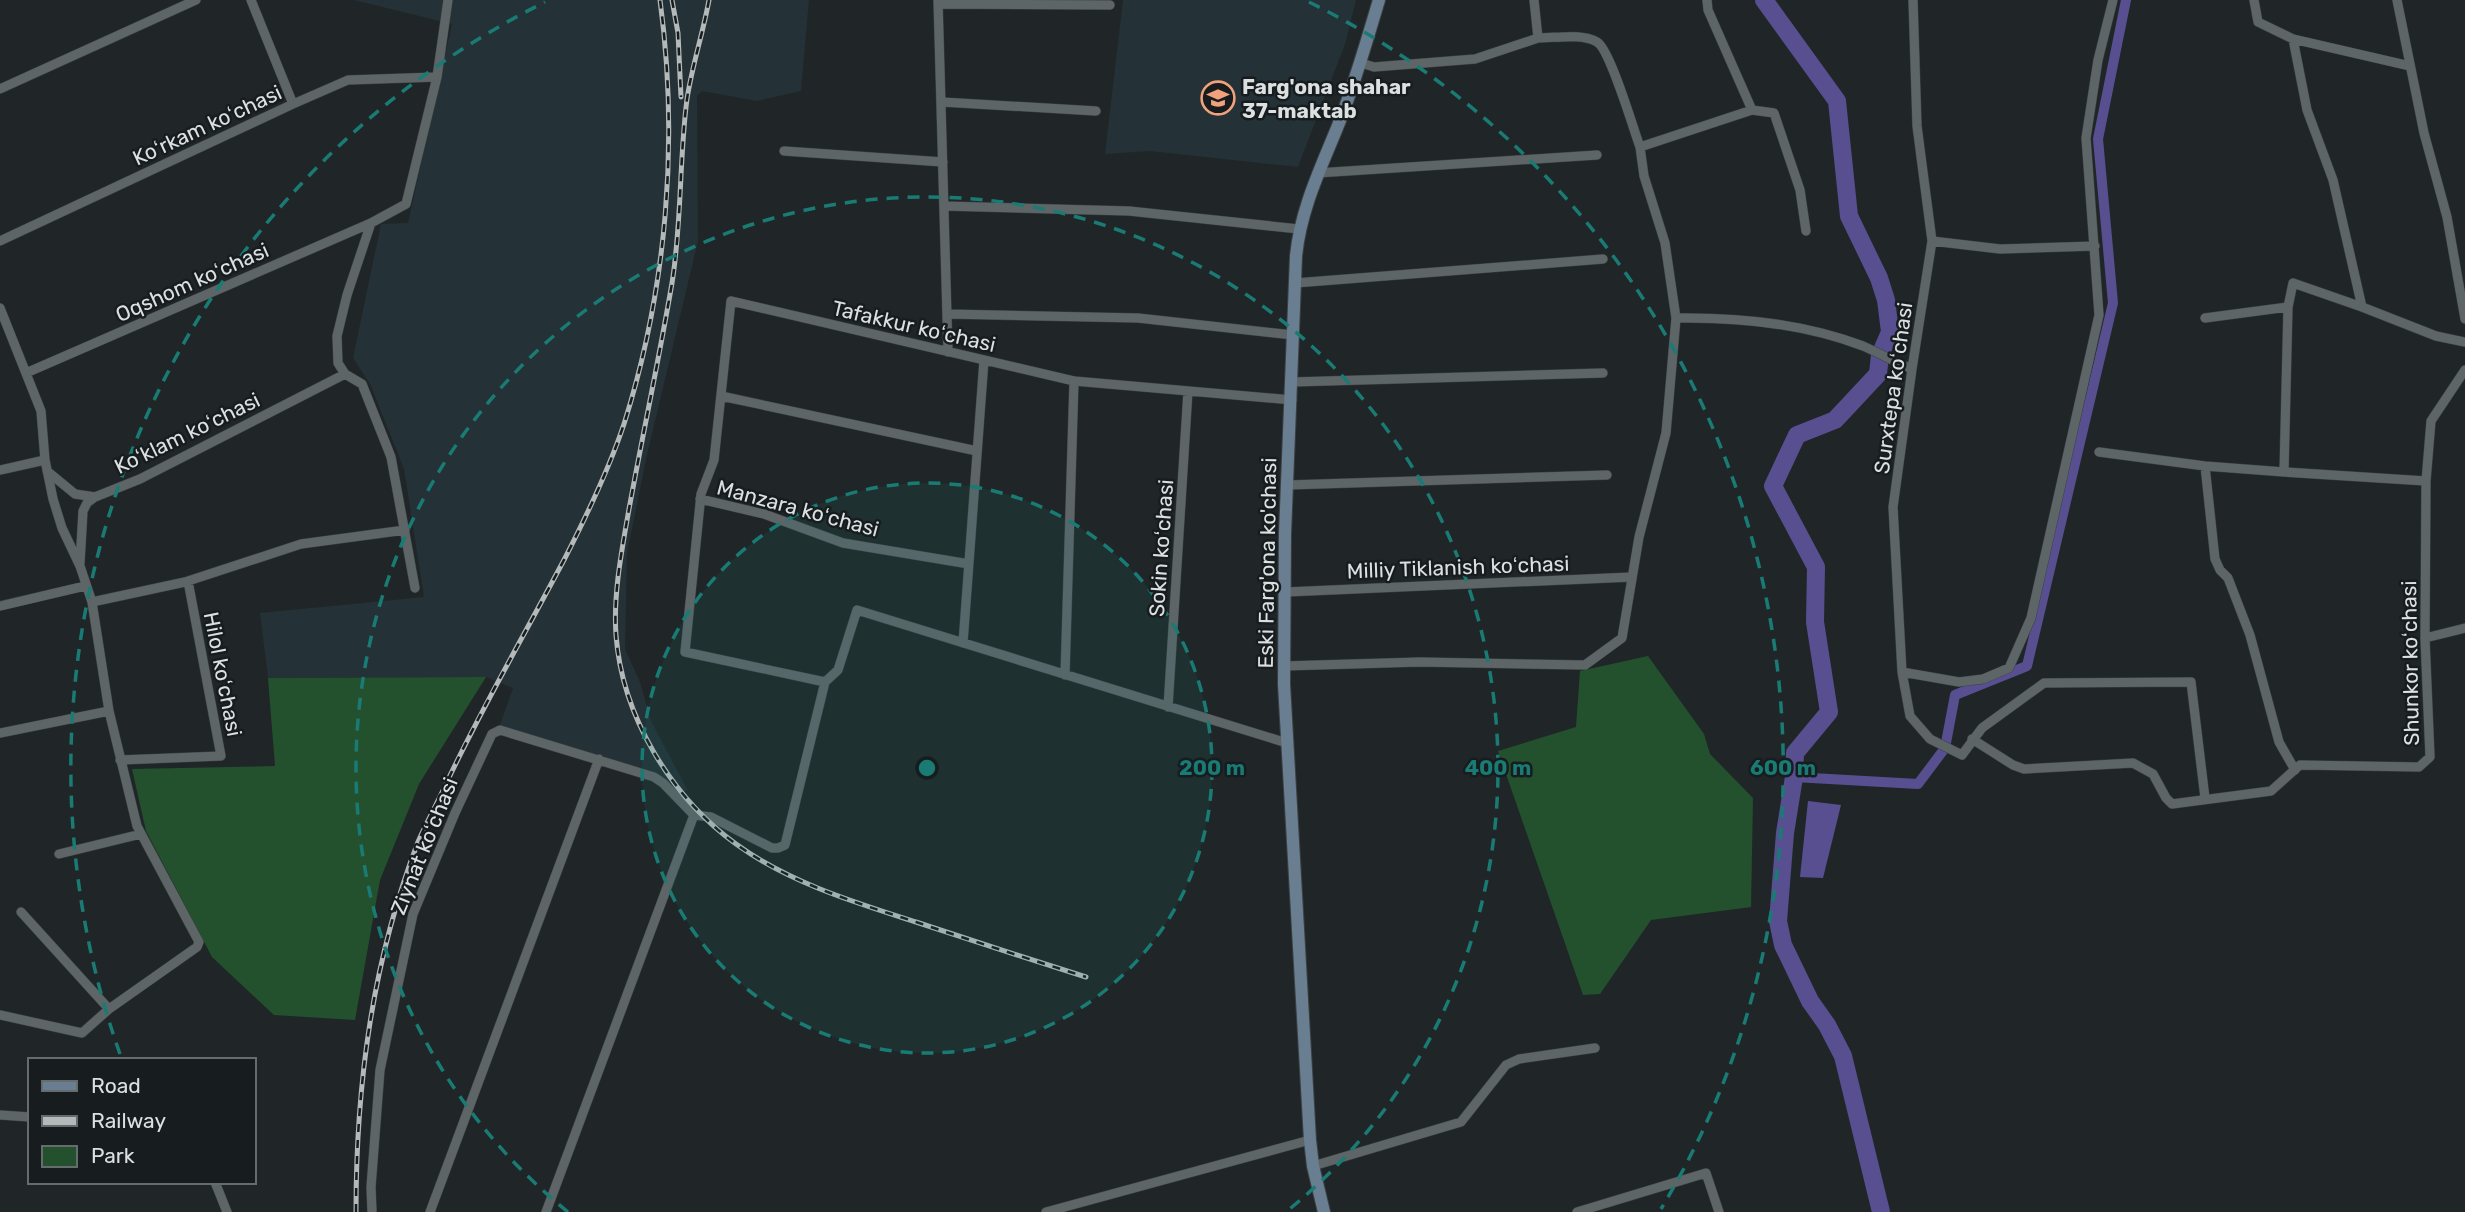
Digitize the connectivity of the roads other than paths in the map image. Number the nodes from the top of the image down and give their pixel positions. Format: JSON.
{"nodes":[{"id":1,"x":196,"y":0,"type":"edge"},
{"id":2,"x":251,"y":0,"type":"edge"},
{"id":3,"x":448,"y":0,"type":"edge"},
{"id":4,"x":1379,"y":0,"type":"edge"},
{"id":5,"x":1534,"y":0,"type":"edge"},
{"id":6,"x":1707,"y":0,"type":"edge"},
{"id":7,"x":1913,"y":0,"type":"edge"},
{"id":8,"x":2113,"y":0,"type":"edge"},
{"id":9,"x":2254,"y":0,"type":"edge"},
{"id":10,"x":2397,"y":0,"type":"edge"},
{"id":11,"x":938,"y":2,"type":"edge"},
{"id":12,"x":1110,"y":5,"type":"dead end"},
{"id":13,"x":1538,"y":38,"type":"junction"},
{"id":14,"x":2293,"y":39,"type":"junction"},
{"id":15,"x":1361,"y":63,"type":"junction"},
{"id":16,"x":2410,"y":65,"type":"junction"},
{"id":17,"x":437,"y":77,"type":"junction"},
{"id":18,"x":0,"y":89,"type":"edge"},
{"id":19,"x":942,"y":102,"type":"junction"},
{"id":20,"x":293,"y":104,"type":"junction"},
{"id":21,"x":1752,"y":110,"type":"junction"},
{"id":22,"x":1096,"y":111,"type":"dead end"},
{"id":23,"x":1640,"y":147,"type":"junction"},
{"id":24,"x":784,"y":151,"type":"dead end"},
{"id":25,"x":1597,"y":155,"type":"dead end"},
{"id":26,"x":943,"y":162,"type":"junction"},
{"id":27,"x":1317,"y":173,"type":"junction"},
{"id":28,"x":944,"y":206,"type":"junction"},
{"id":29,"x":371,"y":223,"type":"junction"},
{"id":30,"x":1299,"y":229,"type":"junction"},
{"id":31,"x":1806,"y":231,"type":"dead end"},
{"id":32,"x":0,"y":241,"type":"edge"},
{"id":33,"x":1933,"y":242,"type":"junction"},
{"id":34,"x":2095,"y":246,"type":"junction"},
{"id":35,"x":1603,"y":259,"type":"dead end"},
{"id":36,"x":1295,"y":283,"type":"junction"},
{"id":37,"x":2288,"y":307,"type":"junction"},
{"id":38,"x":2361,"y":307,"type":"junction"},
{"id":39,"x":0,"y":308,"type":"edge"},
{"id":40,"x":947,"y":314,"type":"junction"},
{"id":41,"x":1676,"y":318,"type":"junction"},
{"id":42,"x":2205,"y":318,"type":"dead end"},
{"id":43,"x":2465,"y":319,"type":"edge"},
{"id":44,"x":3,"y":322,"type":"edge"},
{"id":45,"x":1293,"y":335,"type":"junction"},
{"id":46,"x":2465,"y":342,"type":"edge"},
{"id":47,"x":948,"y":352,"type":"junction"},
{"id":48,"x":984,"y":360,"type":"junction"},
{"id":49,"x":1912,"y":369,"type":"junction"},
{"id":50,"x":2465,"y":370,"type":"edge"},
{"id":51,"x":26,"y":373,"type":"junction"},
{"id":52,"x":1603,"y":373,"type":"dead end"},
{"id":53,"x":345,"y":374,"type":"junction"},
{"id":54,"x":1074,"y":381,"type":"junction"},
{"id":55,"x":1292,"y":382,"type":"junction"},
{"id":56,"x":1188,"y":391,"type":"junction"},
{"id":57,"x":721,"y":396,"type":"junction"},
{"id":58,"x":1292,"y":400,"type":"junction"},
{"id":59,"x":977,"y":451,"type":"junction"},
{"id":60,"x":2099,"y":452,"type":"dead end"},
{"id":61,"x":45,"y":460,"type":"junction"},
{"id":62,"x":2206,"y":466,"type":"junction"},
{"id":63,"x":0,"y":470,"type":"edge"},
{"id":64,"x":47,"y":471,"type":"junction"},
{"id":65,"x":2284,"y":472,"type":"junction"},
{"id":66,"x":1607,"y":475,"type":"dead end"},
{"id":67,"x":2426,"y":481,"type":"junction"},
{"id":68,"x":1288,"y":485,"type":"junction"},
{"id":69,"x":95,"y":497,"type":"junction"},
{"id":70,"x":700,"y":499,"type":"junction"},
{"id":71,"x":405,"y":530,"type":"junction"},
{"id":72,"x":969,"y":564,"type":"junction"},
{"id":73,"x":80,"y":566,"type":"junction"},
{"id":74,"x":1632,"y":577,"type":"junction"},
{"id":75,"x":188,"y":581,"type":"junction"},
{"id":76,"x":85,"y":586,"type":"junction"},
{"id":77,"x":415,"y":588,"type":"dead end"},
{"id":78,"x":1286,"y":592,"type":"junction"},
{"id":79,"x":92,"y":602,"type":"junction"},
{"id":80,"x":0,"y":606,"type":"edge"},
{"id":81,"x":2465,"y":628,"type":"edge"},
{"id":82,"x":2425,"y":638,"type":"junction"},
{"id":83,"x":963,"y":643,"type":"junction"},
{"id":84,"x":1284,"y":666,"type":"junction"},
{"id":85,"x":1902,"y":672,"type":"junction"},
{"id":86,"x":1065,"y":674,"type":"junction"},
{"id":87,"x":825,"y":681,"type":"junction"},
{"id":88,"x":1168,"y":707,"type":"junction"},
{"id":89,"x":109,"y":711,"type":"junction"},
{"id":90,"x":0,"y":733,"type":"edge"},
{"id":91,"x":1972,"y":739,"type":"junction"},
{"id":92,"x":1287,"y":743,"type":"junction"},
{"id":93,"x":600,"y":759,"type":"junction"},
{"id":94,"x":120,"y":760,"type":"junction"},
{"id":95,"x":2295,"y":770,"type":"junction"},
{"id":96,"x":2205,"y":798,"type":"junction"},
{"id":97,"x":694,"y":815,"type":"junction"},
{"id":98,"x":141,"y":834,"type":"junction"},
{"id":99,"x":59,"y":854,"type":"dead end"},
{"id":100,"x":21,"y":912,"type":"dead end"},
{"id":101,"x":109,"y":1009,"type":"junction"},
{"id":102,"x":0,"y":1015,"type":"edge"},
{"id":103,"x":1595,"y":1048,"type":"dead end"},
{"id":104,"x":0,"y":1115,"type":"edge"},
{"id":105,"x":28,"y":1117,"type":"edge"},
{"id":106,"x":1310,"y":1140,"type":"junction"},
{"id":107,"x":1313,"y":1166,"type":"junction"},
{"id":108,"x":216,"y":1184,"type":"edge"},
{"id":109,"x":227,"y":1212,"type":"edge"},
{"id":110,"x":372,"y":1212,"type":"edge"},
{"id":111,"x":430,"y":1212,"type":"edge"},
{"id":112,"x":546,"y":1212,"type":"edge"},
{"id":113,"x":1046,"y":1212,"type":"edge"},
{"id":114,"x":1324,"y":1212,"type":"edge"},
{"id":115,"x":1577,"y":1212,"type":"edge"},
{"id":116,"x":1719,"y":1212,"type":"edge"}],
"edges":[{"from":1,"to":18,"type":"street"},
{"from":2,"to":20,"type":"street"},
{"from":3,"to":17,"type":"street","name":"Oqshom koʻchasi"},
{"from":4,"to":15,"type":"main road","name":"Eski Farg'ona ko'chasi"},
{"from":5,"to":13,"type":"street"},
{"from":6,"to":21,"type":"street"},
{"from":7,"to":33,"type":"street","name":"Surxtepa koʻchasi"},
{"from":8,"to":34,"type":"street"},
{"from":9,"to":14,"type":"street"},
{"from":10,"to":16,"type":"street"},
{"from":11,"to":12,"type":"street"},
{"from":11,"to":19,"type":"street"},
{"from":13,"to":15,"type":"street"},
{"from":13,"to":23,"type":"street"},
{"from":14,"to":16,"type":"street"},
{"from":14,"to":38,"type":"street"},
{"from":15,"to":27,"type":"main road","name":"Eski Farg'ona ko'chasi"},
{"from":16,"to":43,"type":"street"},
{"from":17,"to":20,"type":"street","name":"Koʻrkam koʻchasi"},
{"from":17,"to":29,"type":"street","name":"Oqshom koʻchasi"},
{"from":19,"to":22,"type":"street"},
{"from":19,"to":26,"type":"street"},
{"from":20,"to":32,"type":"street","name":"Koʻrkam koʻchasi"},
{"from":21,"to":23,"type":"street"},
{"from":21,"to":31,"type":"street"},
{"from":23,"to":41,"type":"street"},
{"from":24,"to":26,"type":"street"},
{"from":25,"to":27,"type":"street"},
{"from":26,"to":28,"type":"street"},
{"from":27,"to":30,"type":"main road","name":"Eski Farg'ona ko'chasi"},
{"from":28,"to":30,"type":"street"},
{"from":28,"to":40,"type":"street"},
{"from":29,"to":51,"type":"street","name":"Oqshom koʻchasi"},
{"from":29,"to":53,"type":"street"},
{"from":30,"to":36,"type":"main road","name":"Eski Farg'ona ko'chasi"},
{"from":33,"to":34,"type":"street"},
{"from":33,"to":49,"type":"street","name":"Surxtepa koʻchasi"},
{"from":34,"to":85,"type":"street"},
{"from":35,"to":36,"type":"street"},
{"from":36,"to":45,"type":"main road","name":"Eski Farg'ona ko'chasi"},
{"from":37,"to":38,"type":"street"},
{"from":37,"to":42,"type":"street"},
{"from":37,"to":65,"type":"street"},
{"from":38,"to":46,"type":"street"},
{"from":39,"to":44,"type":"street"},
{"from":40,"to":45,"type":"street"},
{"from":40,"to":47,"type":"street"},
{"from":41,"to":49,"type":"street"},
{"from":41,"to":74,"type":"street"},
{"from":44,"to":51,"type":"street"},
{"from":45,"to":55,"type":"main road","name":"Eski Farg'ona ko'chasi"},
{"from":47,"to":48,"type":"street","name":"Tafakkur koʻchasi"},
{"from":47,"to":57,"type":"street","name":"Tafakkur koʻchasi"},
{"from":48,"to":54,"type":"street","name":"Tafakkur koʻchasi"},
{"from":48,"to":59,"type":"street"},
{"from":49,"to":85,"type":"street","name":"Surxtepa koʻchasi"},
{"from":50,"to":67,"type":"street","name":"Shunkor koʻchasi"},
{"from":51,"to":61,"type":"street"},
{"from":52,"to":55,"type":"street"},
{"from":53,"to":69,"type":"street","name":"Koʻklam koʻchasi"},
{"from":53,"to":71,"type":"street"},
{"from":54,"to":56,"type":"street","name":"Tafakkur koʻchasi"},
{"from":54,"to":86,"type":"street"},
{"from":55,"to":58,"type":"main road","name":"Eski Farg'ona ko'chasi"},
{"from":56,"to":58,"type":"street","name":"Tafakkur koʻchasi"},
{"from":56,"to":88,"type":"street","name":"Sokin koʻchasi"},
{"from":57,"to":59,"type":"street"},
{"from":57,"to":70,"type":"street","name":"Tafakkur koʻchasi"},
{"from":58,"to":68,"type":"main road","name":"Eski Farg'ona ko'chasi"},
{"from":59,"to":72,"type":"street"},
{"from":60,"to":62,"type":"street"},
{"from":61,"to":63,"type":"street"},
{"from":61,"to":64,"type":"street"},
{"from":62,"to":65,"type":"street"},
{"from":62,"to":95,"type":"street"},
{"from":64,"to":69,"type":"street"},
{"from":64,"to":73,"type":"street"},
{"from":65,"to":67,"type":"street"},
{"from":66,"to":68,"type":"street"},
{"from":67,"to":82,"type":"street","name":"Shunkor koʻchasi"},
{"from":68,"to":78,"type":"main road","name":"Eski Farg'ona ko'chasi"},
{"from":69,"to":73,"type":"street"},
{"from":70,"to":72,"type":"street","name":"Manzara koʻchasi"},
{"from":70,"to":87,"type":"street"},
{"from":71,"to":75,"type":"street"},
{"from":71,"to":77,"type":"street"},
{"from":72,"to":83,"type":"street"},
{"from":73,"to":76,"type":"street"},
{"from":74,"to":78,"type":"street","name":"Milliy Tiklanish koʻchasi"},
{"from":74,"to":84,"type":"street"},
{"from":75,"to":79,"type":"street"},
{"from":75,"to":94,"type":"street","name":"Hilol koʻchasi"},
{"from":76,"to":79,"type":"street"},
{"from":76,"to":80,"type":"street"},
{"from":78,"to":84,"type":"main road","name":"Eski Farg'ona ko'chasi"},
{"from":79,"to":89,"type":"street"},
{"from":81,"to":82,"type":"street"},
{"from":82,"to":95,"type":"street","name":"Shunkor koʻchasi"},
{"from":83,"to":86,"type":"street"},
{"from":83,"to":87,"type":"street"},
{"from":84,"to":92,"type":"main road","name":"Eski Farg'ona ko'chasi"},
{"from":85,"to":91,"type":"street","name":"Surxtepa koʻchasi"},
{"from":86,"to":88,"type":"street"},
{"from":87,"to":97,"type":"street"},
{"from":88,"to":92,"type":"street"},
{"from":89,"to":90,"type":"street"},
{"from":89,"to":94,"type":"street"},
{"from":91,"to":96,"type":"street"},
{"from":91,"to":96,"type":"street"},
{"from":92,"to":106,"type":"main road","name":"Eski Farg'ona ko'chasi"},
{"from":93,"to":97,"type":"street","name":"Ziynat koʻchasi"},
{"from":93,"to":110,"type":"street","name":"Ziynat koʻchasi"},
{"from":93,"to":111,"type":"street"},
{"from":94,"to":98,"type":"street"},
{"from":95,"to":96,"type":"street"},
{"from":97,"to":112,"type":"street"},
{"from":98,"to":99,"type":"street"},
{"from":98,"to":101,"type":"street"},
{"from":100,"to":101,"type":"street"},
{"from":101,"to":102,"type":"street"},
{"from":103,"to":107,"type":"street"},
{"from":104,"to":105,"type":"street"},
{"from":106,"to":107,"type":"main road","name":"Eski Farg'ona ko'chasi"},
{"from":106,"to":113,"type":"street"},
{"from":107,"to":114,"type":"main road","name":"Eski Farg'ona ko'chasi"},
{"from":108,"to":109,"type":"street"},
{"from":115,"to":116,"type":"street"}]}
